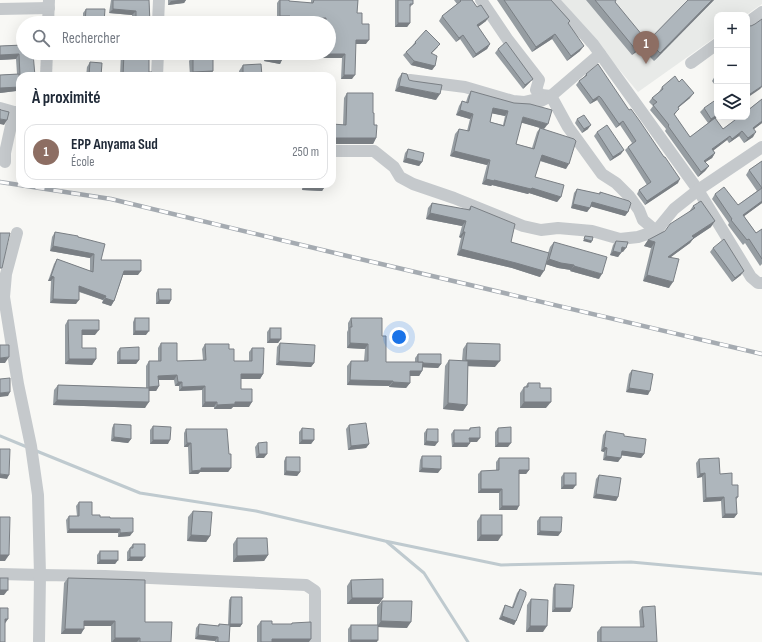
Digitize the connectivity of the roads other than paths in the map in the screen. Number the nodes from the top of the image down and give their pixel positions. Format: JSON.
{"nodes":[{"id":1,"x":159,"y":0,"type":"edge"},
{"id":2,"x":481,"y":0,"type":"edge"},
{"id":3,"x":553,"y":0,"type":"edge"},
{"id":4,"x":49,"y":4,"type":"edge"},
{"id":5,"x":0,"y":9,"type":"edge"},
{"id":6,"x":762,"y":12,"type":"edge"},
{"id":7,"x":48,"y":16,"type":"edge"},
{"id":8,"x":158,"y":16,"type":"edge"},
{"id":9,"x":750,"y":21,"type":"edge"},
{"id":10,"x":714,"y":46,"type":"edge"},
{"id":11,"x":600,"y":54,"type":"junction"},
{"id":12,"x":47,"y":60,"type":"edge"},
{"id":13,"x":158,"y":60,"type":"edge"},
{"id":14,"x":691,"y":63,"type":"dead end"},
{"id":15,"x":46,"y":72,"type":"edge"},
{"id":16,"x":157,"y":72,"type":"edge"},
{"id":17,"x":410,"y":80,"type":"edge"},
{"id":18,"x":551,"y":96,"type":"junction"},
{"id":19,"x":0,"y":108,"type":"edge"},
{"id":20,"x":16,"y":112,"type":"edge"},
{"id":21,"x":16,"y":116,"type":"edge"},
{"id":22,"x":762,"y":147,"type":"edge"},
{"id":23,"x":336,"y":151,"type":"edge"},
{"id":24,"x":5,"y":162,"type":"dead end"},
{"id":25,"x":698,"y":190,"type":"junction"},
{"id":26,"x":656,"y":231,"type":"junction"},
{"id":27,"x":17,"y":233,"type":"dead end"},
{"id":28,"x":762,"y":283,"type":"edge"},
{"id":29,"x":0,"y":574,"type":"edge"},
{"id":30,"x":40,"y":575,"type":"junction"},
{"id":31,"x":39,"y":642,"type":"edge"},
{"id":32,"x":315,"y":642,"type":"edge"}],
"edges":[{"from":1,"to":8,"type":"street"},
{"from":2,"to":18,"type":"street"},
{"from":3,"to":11,"type":"street"},
{"from":4,"to":5,"type":"street"},
{"from":4,"to":7,"type":"street"},
{"from":6,"to":9,"type":"street"},
{"from":10,"to":14,"type":"street"},
{"from":11,"to":18,"type":"street"},
{"from":11,"to":25,"type":"street"},
{"from":12,"to":15,"type":"street"},
{"from":13,"to":16,"type":"street"},
{"from":17,"to":18,"type":"street"},
{"from":18,"to":26,"type":"street"},
{"from":19,"to":20,"type":"street"},
{"from":21,"to":24,"type":"street"},
{"from":22,"to":25,"type":"street"},
{"from":23,"to":26,"type":"street"},
{"from":25,"to":26,"type":"street"},
{"from":25,"to":28,"type":"street"},
{"from":27,"to":30,"type":"street"},
{"from":29,"to":30,"type":"street"},
{"from":30,"to":31,"type":"street"},
{"from":30,"to":32,"type":"street"}]}
